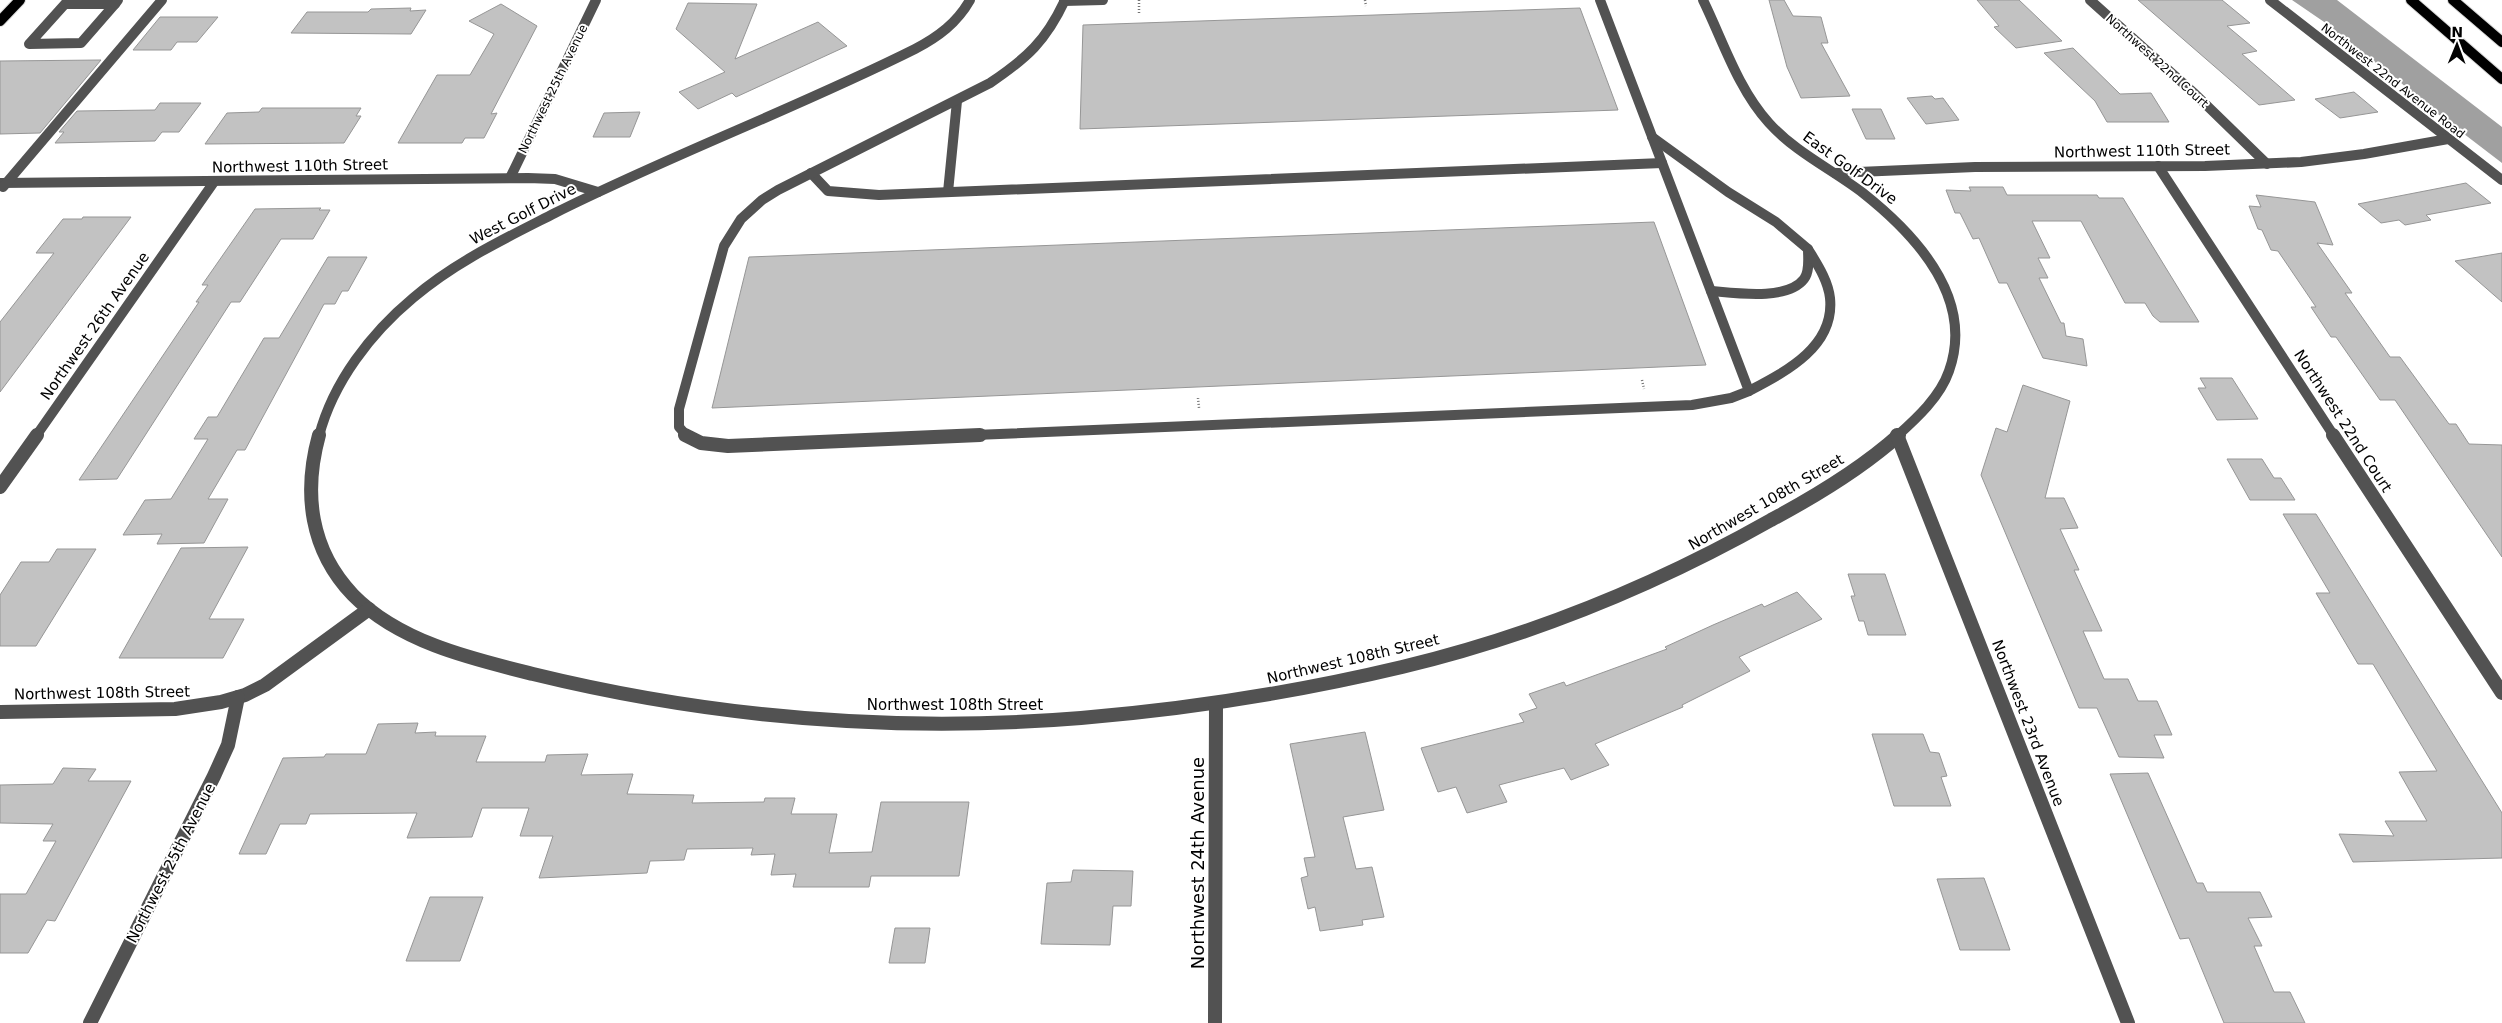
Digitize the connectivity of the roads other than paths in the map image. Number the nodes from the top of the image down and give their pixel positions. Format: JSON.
{"nodes":[{"id":1,"x":20,"y":0,"type":"edge"},
{"id":2,"x":162,"y":0,"type":"edge"},
{"id":3,"x":596,"y":0,"type":"edge"},
{"id":4,"x":970,"y":0,"type":"edge"},
{"id":5,"x":1065,"y":0,"type":"edge"},
{"id":6,"x":1103,"y":0,"type":"edge"},
{"id":7,"x":1600,"y":0,"type":"edge"},
{"id":8,"x":1703,"y":0,"type":"edge"},
{"id":9,"x":2090,"y":0,"type":"edge"},
{"id":10,"x":2270,"y":0,"type":"edge"},
{"id":11,"x":2411,"y":0,"type":"edge"},
{"id":12,"x":2453,"y":0,"type":"edge"},
{"id":13,"x":116,"y":2,"type":"edge"},
{"id":14,"x":0,"y":21,"type":"edge"},
{"id":15,"x":2502,"y":42,"type":"edge"},
{"id":16,"x":2502,"y":79,"type":"edge"},
{"id":17,"x":957,"y":101,"type":"junction"},
{"id":18,"x":1652,"y":137,"type":"junction"},
{"id":19,"x":2448,"y":139,"type":"junction"},
{"id":20,"x":1662,"y":163,"type":"junction"},
{"id":21,"x":2267,"y":164,"type":"junction"},
{"id":22,"x":2158,"y":166,"type":"junction"},
{"id":23,"x":1835,"y":172,"type":"junction"},
{"id":24,"x":810,"y":173,"type":"junction"},
{"id":25,"x":510,"y":178,"type":"junction"},
{"id":26,"x":2502,"y":180,"type":"edge"},
{"id":27,"x":214,"y":182,"type":"junction"},
{"id":28,"x":2,"y":185,"type":"edge"},
{"id":29,"x":598,"y":192,"type":"junction"},
{"id":30,"x":948,"y":192,"type":"junction"},
{"id":31,"x":1808,"y":249,"type":"junction"},
{"id":32,"x":1711,"y":291,"type":"junction"},
{"id":33,"x":1749,"y":391,"type":"junction"},
{"id":34,"x":1897,"y":435,"type":"junction"},
{"id":35,"x":0,"y":487,"type":"edge"},
{"id":36,"x":369,"y":609,"type":"junction"},
{"id":37,"x":2502,"y":692,"type":"edge"},
{"id":38,"x":238,"y":697,"type":"junction"},
{"id":39,"x":1216,"y":703,"type":"junction"},
{"id":40,"x":0,"y":712,"type":"edge"},
{"id":41,"x":90,"y":1023,"type":"edge"},
{"id":42,"x":1215,"y":1023,"type":"edge"},
{"id":43,"x":2128,"y":1023,"type":"edge"}],
"edges":[{"from":1,"to":14,"type":"main road"},
{"from":2,"to":28,"type":"street"},
{"from":3,"to":25,"type":"street","name":"Northwest 25th Avenue"},
{"from":4,"to":29,"type":"street","name":"West Golf Drive"},
{"from":5,"to":6,"type":"street"},
{"from":5,"to":17,"type":"street"},
{"from":7,"to":18,"type":"street"},
{"from":8,"to":23,"type":"street","name":"East Golf Drive"},
{"from":9,"to":21,"type":"street","name":"Northwest 22nd Court"},
{"from":10,"to":19,"type":"street","name":"Northwest 22nd Avenue Road"},
{"from":11,"to":16,"type":"main road"},
{"from":12,"to":15,"type":"main road"},
{"from":13,"to":13,"type":"street"},
{"from":17,"to":24,"type":"street"},
{"from":17,"to":30,"type":"street"},
{"from":18,"to":20,"type":"street"},
{"from":18,"to":31,"type":"street"},
{"from":19,"to":21,"type":"street","name":"Northwest 110th Street"},
{"from":19,"to":26,"type":"street","name":"Northwest 22nd Avenue Road"},
{"from":20,"to":30,"type":"street"},
{"from":20,"to":32,"type":"street"},
{"from":21,"to":22,"type":"street","name":"Northwest 110th Street"},
{"from":22,"to":23,"type":"street","name":"Northwest 110th Street"},
{"from":22,"to":37,"type":"street","name":"Northwest 22nd Court"},
{"from":23,"to":34,"type":"street","name":"East Golf Drive"},
{"from":24,"to":30,"type":"street"},
{"from":24,"to":33,"type":"street"},
{"from":25,"to":27,"type":"street","name":"Northwest 110th Street"},
{"from":25,"to":29,"type":"street","name":"Northwest 110th Street"},
{"from":27,"to":28,"type":"street","name":"Northwest 110th Street"},
{"from":27,"to":35,"type":"street","name":"Northwest 26th Avenue"},
{"from":29,"to":36,"type":"street","name":"West Golf Drive"},
{"from":31,"to":32,"type":"street"},
{"from":31,"to":33,"type":"street"},
{"from":32,"to":33,"type":"street"},
{"from":34,"to":39,"type":"street","name":"Northwest 108th Street"},
{"from":34,"to":43,"type":"street","name":"Northwest 23rd Avenue"},
{"from":36,"to":38,"type":"street","name":"Northwest 108th Street"},
{"from":36,"to":39,"type":"street","name":"Northwest 108th Street"},
{"from":38,"to":40,"type":"street","name":"Northwest 108th Street"},
{"from":38,"to":41,"type":"street","name":"Northwest 25th Avenue"},
{"from":39,"to":42,"type":"street","name":"Northwest 24th Avenue"}]}
